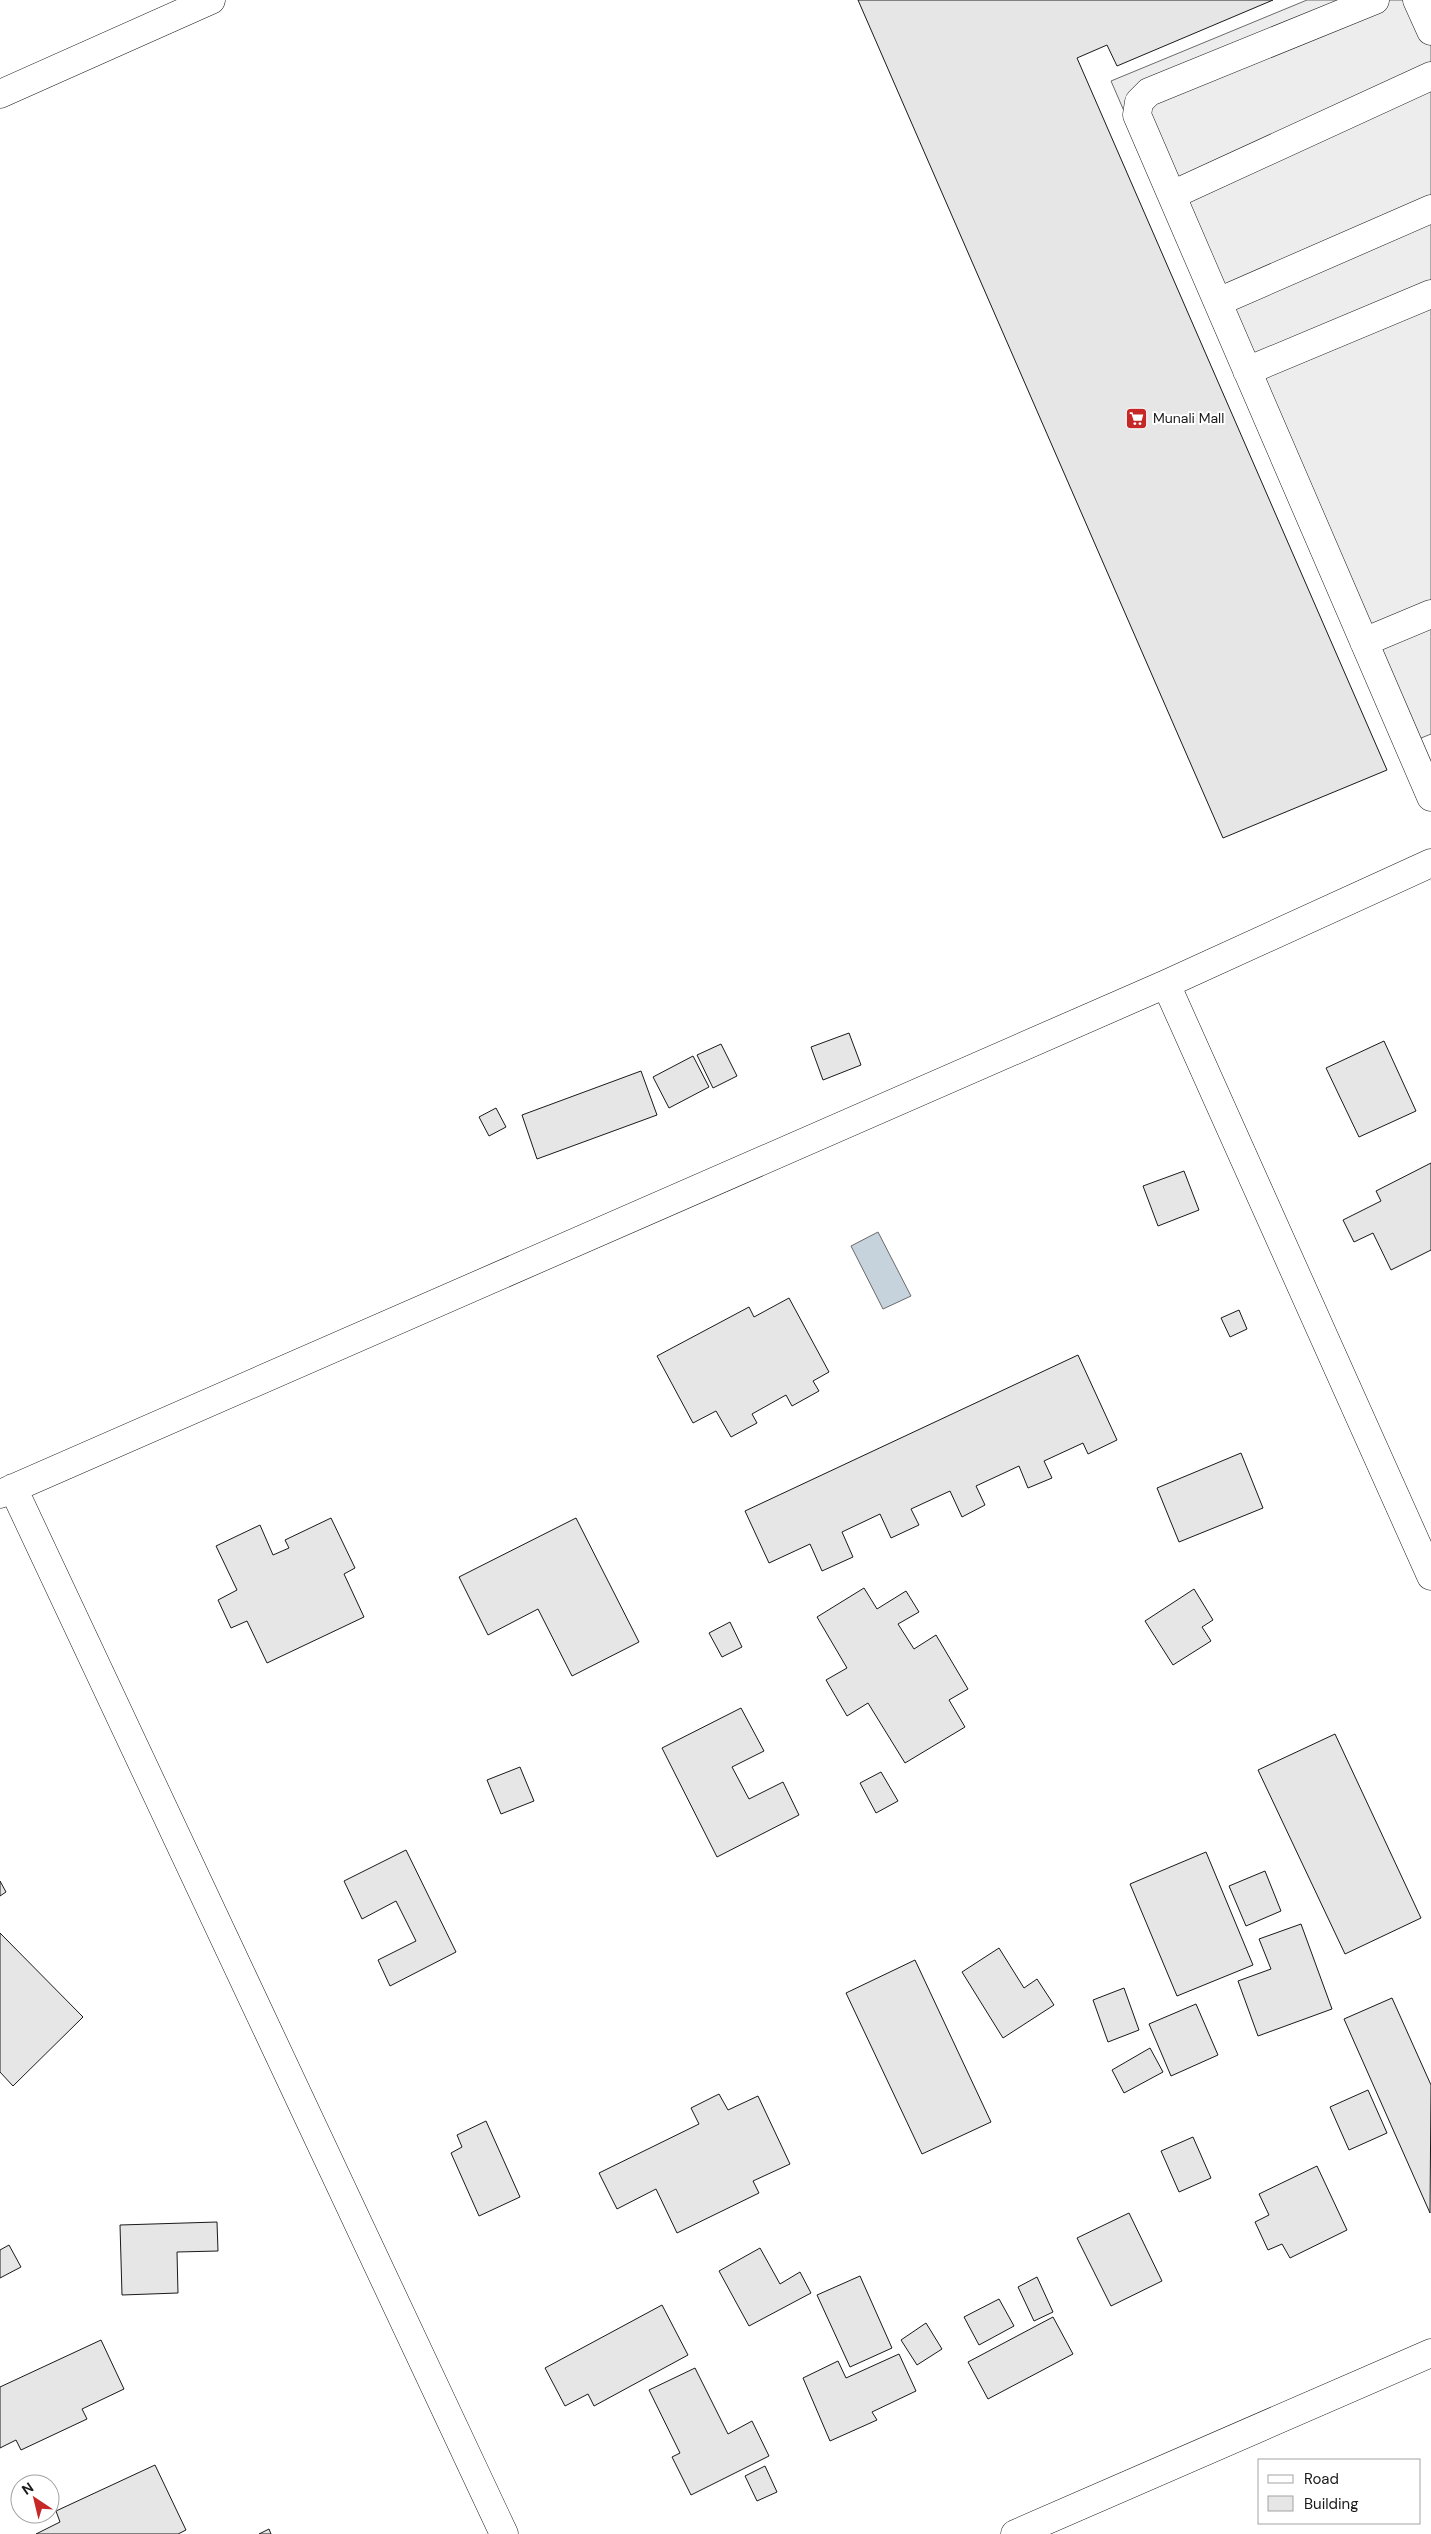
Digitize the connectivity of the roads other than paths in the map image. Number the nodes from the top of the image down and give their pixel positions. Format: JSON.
{"nodes":[{"id":1,"x":211,"y":0,"type":"edge"},
{"id":2,"x":1375,"y":0,"type":"edge"},
{"id":3,"x":1417,"y":0,"type":"edge"},
{"id":4,"x":1431,"y":30,"type":"edge"},
{"id":5,"x":1431,"y":76,"type":"edge"},
{"id":6,"x":0,"y":94,"type":"edge"},
{"id":7,"x":1172,"y":195,"type":"junction"},
{"id":8,"x":1431,"y":209,"type":"edge"},
{"id":9,"x":1431,"y":294,"type":"edge"},
{"id":10,"x":1218,"y":302,"type":"junction"},
{"id":11,"x":1247,"y":371,"type":"junction"},
{"id":12,"x":1431,"y":614,"type":"edge"},
{"id":13,"x":1364,"y":642,"type":"junction"},
{"id":14,"x":1428,"y":782,"type":"edge"},
{"id":15,"x":1431,"y":863,"type":"edge"},
{"id":16,"x":1166,"y":984,"type":"junction"},
{"id":17,"x":6,"y":1491,"type":"edge"},
{"id":18,"x":1431,"y":1576,"type":"edge"},
{"id":19,"x":1431,"y":2353,"type":"edge"},
{"id":20,"x":504,"y":2534,"type":"edge"},
{"id":21,"x":1015,"y":2534,"type":"edge"}],
"edges":[{"from":1,"to":6,"type":"street"},
{"from":2,"to":7,"type":"street"},
{"from":3,"to":4,"type":"street"},
{"from":5,"to":7,"type":"street"},
{"from":7,"to":10,"type":"street"},
{"from":8,"to":10,"type":"street"},
{"from":9,"to":11,"type":"street"},
{"from":10,"to":11,"type":"street"},
{"from":11,"to":13,"type":"street"},
{"from":12,"to":13,"type":"street"},
{"from":13,"to":14,"type":"street"},
{"from":15,"to":16,"type":"street"},
{"from":16,"to":17,"type":"street"},
{"from":16,"to":18,"type":"street"},
{"from":17,"to":20,"type":"street"},
{"from":19,"to":21,"type":"street"}]}
